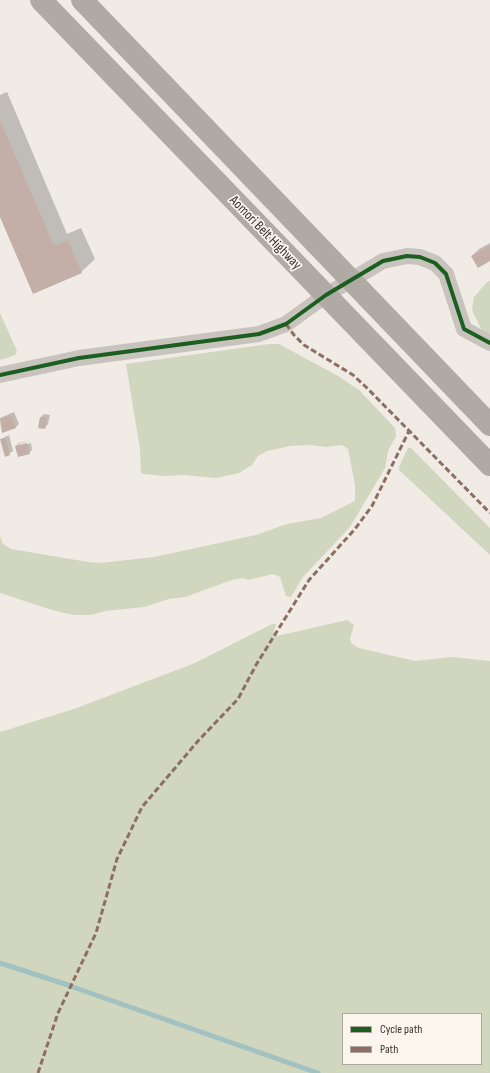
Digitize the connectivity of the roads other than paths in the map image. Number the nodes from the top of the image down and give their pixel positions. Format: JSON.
{"nodes":[{"id":1,"x":41,"y":0,"type":"edge"},
{"id":2,"x":82,"y":0,"type":"edge"},
{"id":3,"x":350,"y":280,"type":"junction"},
{"id":4,"x":326,"y":295,"type":"junction"},
{"id":5,"x":490,"y":343,"type":"edge"},
{"id":6,"x":0,"y":375,"type":"edge"},
{"id":7,"x":490,"y":426,"type":"edge"},
{"id":8,"x":490,"y":465,"type":"edge"}],
"edges":[{"from":1,"to":4,"type":"highway","name":"Aomori Belt Highway"},
{"from":2,"to":3,"type":"highway","name":"Aomori Belt Highway"},
{"from":3,"to":4,"type":"street"},
{"from":3,"to":5,"type":"street"},
{"from":3,"to":7,"type":"highway","name":"Aomori Belt Highway"},
{"from":4,"to":6,"type":"street"},
{"from":4,"to":8,"type":"highway","name":"Aomori Belt Highway"}]}
